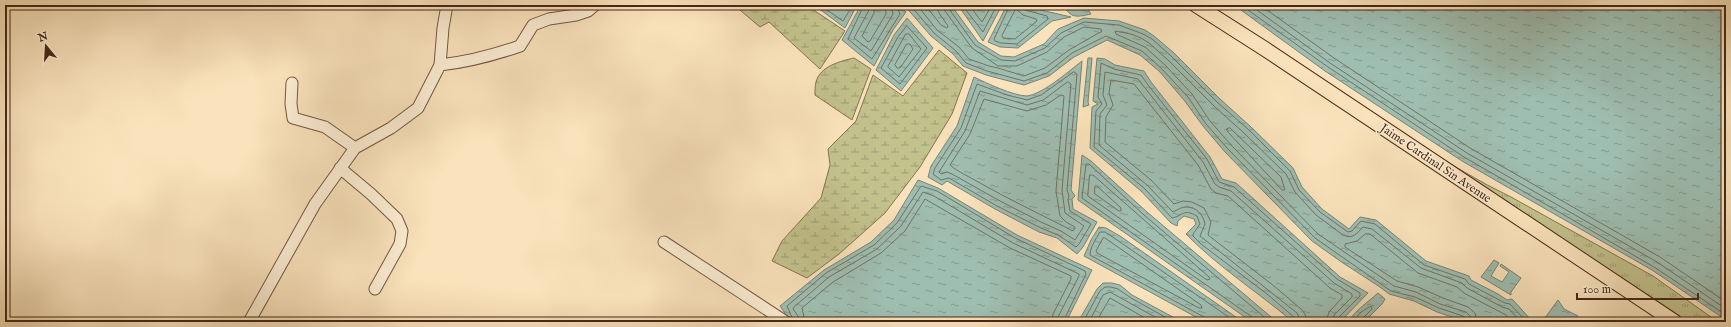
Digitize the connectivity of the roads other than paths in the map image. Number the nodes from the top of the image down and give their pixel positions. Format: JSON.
{"nodes":[{"id":1,"x":447,"y":5,"type":"edge"},
{"id":2,"x":595,"y":5,"type":"edge"},
{"id":3,"x":1196,"y":5,"type":"edge"},
{"id":4,"x":440,"y":65,"type":"junction"},
{"id":5,"x":292,"y":83,"type":"dead end"},
{"id":6,"x":355,"y":148,"type":"junction"},
{"id":7,"x":340,"y":168,"type":"junction"},
{"id":8,"x":664,"y":242,"type":"dead end"},
{"id":9,"x":375,"y":288,"type":"dead end"},
{"id":10,"x":249,"y":322,"type":"edge"},
{"id":11,"x":786,"y":322,"type":"edge"},
{"id":12,"x":1675,"y":322,"type":"edge"}],
"edges":[{"from":1,"to":4,"type":"street"},
{"from":2,"to":4,"type":"street"},
{"from":3,"to":12,"type":"main road","name":"Jaime Cardinal Sin Avenue"},
{"from":4,"to":6,"type":"street"},
{"from":5,"to":6,"type":"street"},
{"from":6,"to":7,"type":"street"},
{"from":7,"to":9,"type":"street"},
{"from":7,"to":10,"type":"street"},
{"from":8,"to":11,"type":"street"}]}
